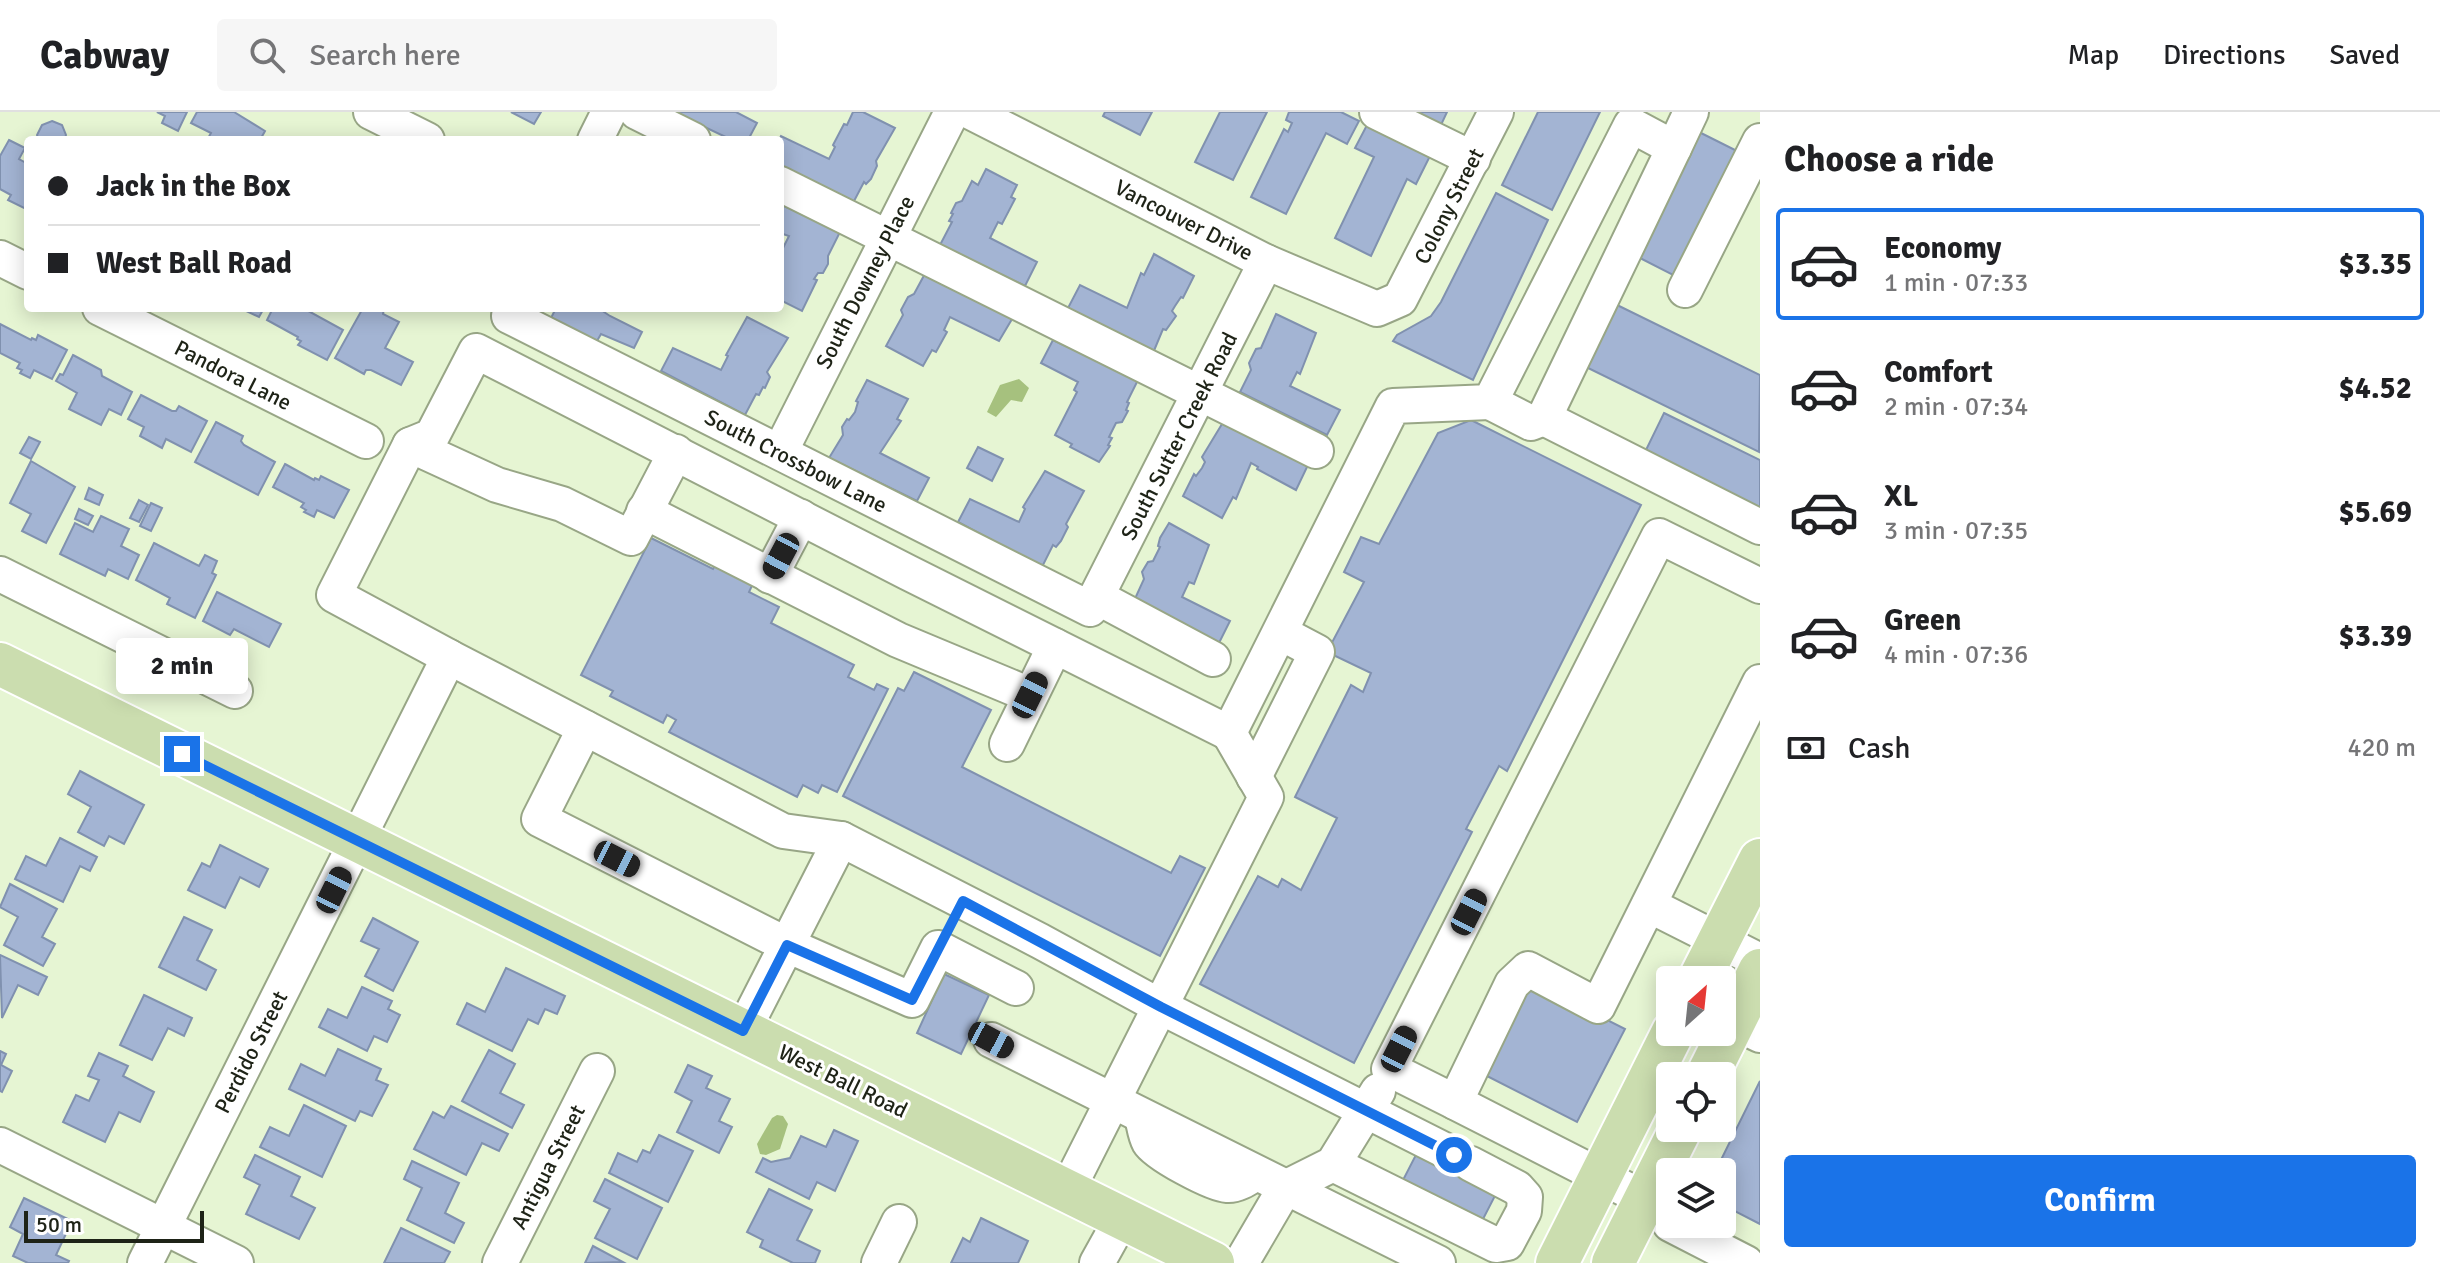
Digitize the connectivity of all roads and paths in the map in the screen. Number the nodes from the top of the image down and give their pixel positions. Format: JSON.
{"nodes":[{"id":1,"x":371,"y":112,"type":"edge"},
{"id":2,"x":609,"y":112,"type":"edge"},
{"id":3,"x":637,"y":112,"type":"edge"},
{"id":4,"x":952,"y":112,"type":"edge"},
{"id":5,"x":971,"y":112,"type":"edge"},
{"id":6,"x":1377,"y":112,"type":"edge"},
{"id":7,"x":1496,"y":112,"type":"edge"},
{"id":8,"x":1691,"y":112,"type":"edge"},
{"id":9,"x":419,"y":136,"type":"edge"},
{"id":10,"x":597,"y":136,"type":"edge"},
{"id":11,"x":685,"y":136,"type":"edge"},
{"id":12,"x":1760,"y":141,"type":"edge"},
{"id":13,"x":1674,"y":148,"type":"junction"},
{"id":14,"x":1473,"y":159,"type":"junction"},
{"id":15,"x":784,"y":186,"type":"edge"},
{"id":16,"x":888,"y":238,"type":"junction"},
{"id":17,"x":0,"y":258,"type":"edge"},
{"id":18,"x":1266,"y":262,"type":"junction"},
{"id":19,"x":24,"y":270,"type":"edge"},
{"id":20,"x":1685,"y":290,"type":"dead end"},
{"id":21,"x":1400,"y":299,"type":"joint"},
{"id":22,"x":108,"y":312,"type":"edge"},
{"id":23,"x":510,"y":312,"type":"edge"},
{"id":24,"x":1200,"y":393,"type":"junction"},
{"id":25,"x":1490,"y":402,"type":"junction"},
{"id":26,"x":1544,"y":418,"type":"junction"},
{"id":27,"x":366,"y":441,"type":"dead end"},
{"id":28,"x":410,"y":445,"type":"junction"},
{"id":29,"x":1316,"y":451,"type":"dead end"},
{"id":30,"x":676,"y":452,"type":"junction"},
{"id":31,"x":780,"y":452,"type":"junction"},
{"id":32,"x":1684,"y":488,"type":"junction"},
{"id":33,"x":644,"y":511,"type":"junction"},
{"id":34,"x":801,"y":517,"type":"junction"},
{"id":35,"x":1760,"y":527,"type":"edge"},
{"id":36,"x":1659,"y":536,"type":"junction"},
{"id":37,"x":0,"y":574,"type":"edge"},
{"id":38,"x":770,"y":576,"type":"junction"},
{"id":39,"x":1760,"y":586,"type":"edge"},
{"id":40,"x":1094,"y":603,"type":"junction"},
{"id":41,"x":1281,"y":633,"type":"junction"},
{"id":42,"x":1055,"y":646,"type":"junction"},
{"id":43,"x":449,"y":657,"type":"junction"},
{"id":44,"x":1213,"y":659,"type":"dead end"},
{"id":45,"x":0,"y":664,"type":"edge"},
{"id":46,"x":1760,"y":682,"type":"edge"},
{"id":47,"x":235,"y":691,"type":"dead end"},
{"id":48,"x":1030,"y":695,"type":"junction"},
{"id":49,"x":585,"y":728,"type":"junction"},
{"id":50,"x":1229,"y":733,"type":"junction"},
{"id":51,"x":1007,"y":744,"type":"dead end"},
{"id":52,"x":1254,"y":777,"type":"junction"},
{"id":53,"x":841,"y":839,"type":"junction"},
{"id":54,"x":358,"y":842,"type":"junction"},
{"id":55,"x":1760,"y":860,"type":"edge"},
{"id":56,"x":963,"y":901,"type":"junction"},
{"id":57,"x":1649,"y":905,"type":"junction"},
{"id":58,"x":787,"y":945,"type":"junction"},
{"id":59,"x":938,"y":948,"type":"junction"},
{"id":60,"x":1707,"y":963,"type":"edge"},
{"id":61,"x":1016,"y":988,"type":"dead end"},
{"id":62,"x":1749,"y":998,"type":"edge"},
{"id":63,"x":1161,"y":1007,"type":"junction"},
{"id":64,"x":743,"y":1031,"type":"junction"},
{"id":65,"x":991,"y":1040,"type":"dead end"},
{"id":66,"x":1666,"y":1046,"type":"edge"},
{"id":67,"x":1715,"y":1062,"type":"edge"},
{"id":68,"x":1389,"y":1069,"type":"junction"},
{"id":69,"x":597,"y":1071,"type":"dead end"},
{"id":70,"x":1455,"y":1102,"type":"junction"},
{"id":71,"x":1127,"y":1109,"type":"junction"},
{"id":72,"x":1368,"y":1110,"type":"junction"},
{"id":73,"x":0,"y":1145,"type":"edge"},
{"id":74,"x":1333,"y":1164,"type":"junction"},
{"id":75,"x":1601,"y":1176,"type":"junction"},
{"id":76,"x":1271,"y":1180,"type":"junction"},
{"id":77,"x":1067,"y":1191,"type":"junction"},
{"id":78,"x":1656,"y":1214,"type":"edge"},
{"id":79,"x":1122,"y":1218,"type":"junction"},
{"id":80,"x":899,"y":1222,"type":"dead end"},
{"id":81,"x":163,"y":1228,"type":"junction"},
{"id":82,"x":1688,"y":1238,"type":"edge"},
{"id":83,"x":1710,"y":1255,"type":"edge"},
{"id":84,"x":1189,"y":1258,"type":"edge"},
{"id":85,"x":145,"y":1263,"type":"edge"},
{"id":86,"x":236,"y":1263,"type":"edge"},
{"id":87,"x":500,"y":1263,"type":"edge"},
{"id":88,"x":879,"y":1263,"type":"edge"},
{"id":89,"x":1097,"y":1263,"type":"edge"},
{"id":90,"x":1241,"y":1263,"type":"edge"},
{"id":91,"x":1438,"y":1263,"type":"edge"},
{"id":92,"x":1557,"y":1263,"type":"edge"},
{"id":93,"x":1613,"y":1263,"type":"edge"},
{"id":94,"x":1746,"y":1263,"type":"edge"}],
"edges":[{"from":1,"to":9,"type":"street"},
{"from":2,"to":10,"type":"street"},
{"from":3,"to":11,"type":"street"},
{"from":4,"to":16,"type":"street","name":"South Downey Place"},
{"from":5,"to":18,"type":"street","name":"Vancouver Drive"},
{"from":6,"to":14,"type":"street"},
{"from":7,"to":14,"type":"street","name":"Colony Street"},
{"from":8,"to":13,"type":"street"},
{"from":12,"to":20,"type":"street"},
{"from":13,"to":25,"type":"street"},
{"from":13,"to":26,"type":"street"},
{"from":14,"to":21,"type":"street","name":"Colony Street"},
{"from":15,"to":16,"type":"street"},
{"from":16,"to":24,"type":"street"},
{"from":16,"to":31,"type":"street","name":"South Downey Place"},
{"from":17,"to":19,"type":"street"},
{"from":18,"to":21,"type":"street","name":"Vancouver Drive"},
{"from":18,"to":24,"type":"street","name":"South Sutter Creek Road"},
{"from":22,"to":27,"type":"street","name":"Pandora Lane"},
{"from":23,"to":31,"type":"street","name":"South Crossbow Lane"},
{"from":24,"to":29,"type":"street"},
{"from":24,"to":40,"type":"street","name":"South Sutter Creek Road"},
{"from":25,"to":26,"type":"street"},
{"from":25,"to":41,"type":"street"},
{"from":26,"to":32,"type":"street"},
{"from":28,"to":30,"type":"street"},
{"from":28,"to":33,"type":"street"},
{"from":28,"to":43,"type":"street"},
{"from":30,"to":33,"type":"street"},
{"from":30,"to":34,"type":"street"},
{"from":31,"to":40,"type":"street","name":"South Crossbow Lane"},
{"from":32,"to":35,"type":"street"},
{"from":32,"to":36,"type":"street"},
{"from":33,"to":38,"type":"street"},
{"from":34,"to":38,"type":"street"},
{"from":34,"to":42,"type":"street"},
{"from":36,"to":39,"type":"street"},
{"from":36,"to":68,"type":"street"},
{"from":37,"to":47,"type":"street"},
{"from":38,"to":48,"type":"street"},
{"from":40,"to":44,"type":"street","name":"South Crossbow Lane"},
{"from":41,"to":50,"type":"street"},
{"from":41,"to":52,"type":"street"},
{"from":42,"to":48,"type":"street"},
{"from":42,"to":50,"type":"street"},
{"from":43,"to":49,"type":"street"},
{"from":43,"to":54,"type":"street","name":"Perdido Street"},
{"from":45,"to":54,"type":"main road","name":"West Ball Road"},
{"from":46,"to":57,"type":"street"},
{"from":48,"to":51,"type":"street"},
{"from":49,"to":53,"type":"street"},
{"from":49,"to":58,"type":"street"},
{"from":50,"to":52,"type":"street"},
{"from":52,"to":63,"type":"street"},
{"from":53,"to":56,"type":"street"},
{"from":53,"to":58,"type":"street"},
{"from":54,"to":64,"type":"main road","name":"West Ball Road"},
{"from":54,"to":81,"type":"street","name":"Perdido Street"},
{"from":55,"to":60,"type":"main road"},
{"from":56,"to":59,"type":"street"},
{"from":56,"to":63,"type":"street"},
{"from":57,"to":60,"type":"street"},
{"from":57,"to":70,"type":"street"},
{"from":58,"to":59,"type":"street"},
{"from":58,"to":64,"type":"street"},
{"from":59,"to":61,"type":"street"},
{"from":60,"to":62,"type":"street"},
{"from":62,"to":67,"type":"main road"},
{"from":63,"to":71,"type":"street"},
{"from":63,"to":72,"type":"street"},
{"from":64,"to":77,"type":"main road","name":"West Ball Road"},
{"from":65,"to":71,"type":"street"},
{"from":66,"to":75,"type":"main road"},
{"from":68,"to":70,"type":"street"},
{"from":68,"to":72,"type":"street"},
{"from":69,"to":87,"type":"street","name":"Antigua Street"},
{"from":70,"to":75,"type":"street"},
{"from":71,"to":76,"type":"street"},
{"from":71,"to":77,"type":"street"},
{"from":72,"to":74,"type":"street"},
{"from":72,"to":74,"type":"street"},
{"from":73,"to":81,"type":"street"},
{"from":74,"to":76,"type":"street"},
{"from":75,"to":78,"type":"street"},
{"from":75,"to":92,"type":"main road"},
{"from":76,"to":90,"type":"street"},
{"from":76,"to":91,"type":"street"},
{"from":77,"to":79,"type":"main road","name":"West Ball Road"},
{"from":78,"to":93,"type":"main road"},
{"from":79,"to":84,"type":"main road","name":"West Ball Road"},
{"from":79,"to":89,"type":"street"},
{"from":80,"to":88,"type":"street"},
{"from":81,"to":85,"type":"street","name":"Perdido Street"},
{"from":81,"to":86,"type":"street"},
{"from":82,"to":83,"type":"street"},
{"from":83,"to":94,"type":"street"}]}
